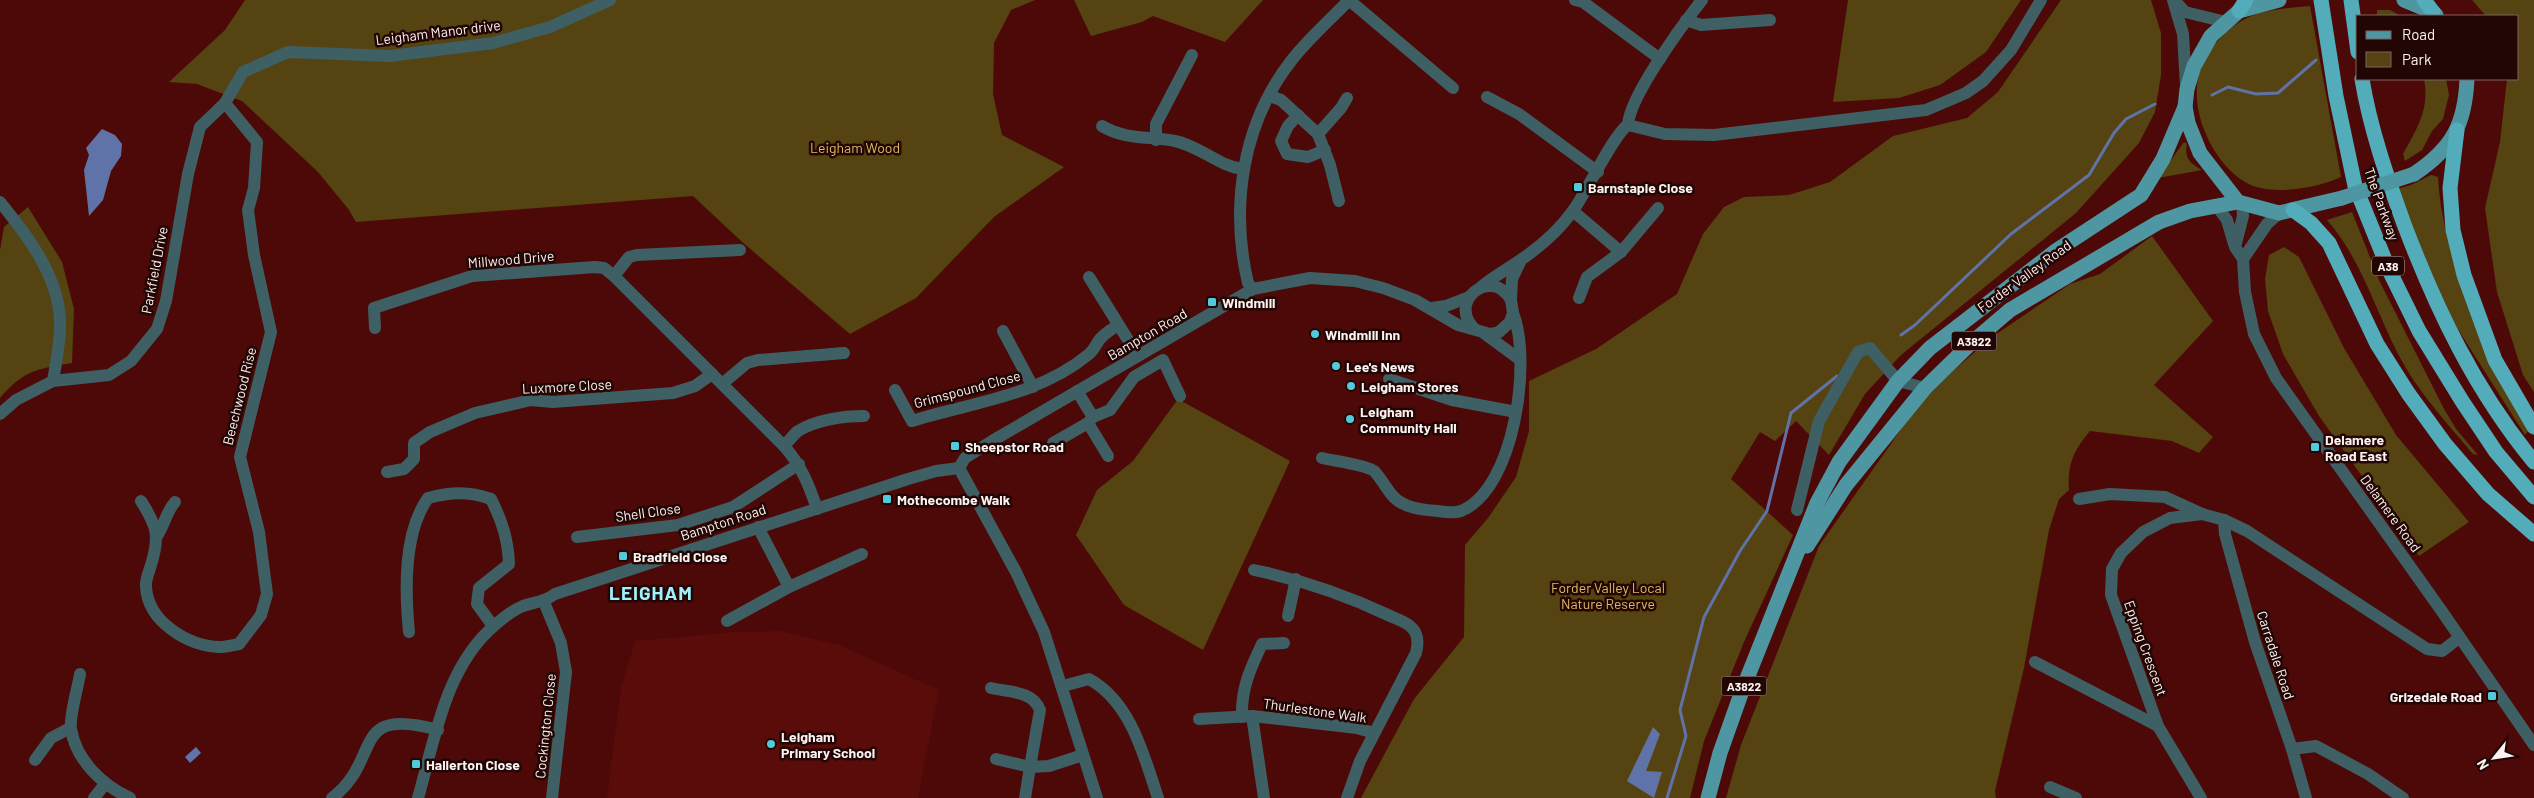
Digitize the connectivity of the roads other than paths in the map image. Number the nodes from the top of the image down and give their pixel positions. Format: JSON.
{"nodes":[{"id":1,"x":610,"y":0,"type":"edge"},
{"id":2,"x":1575,"y":0,"type":"edge"},
{"id":3,"x":1702,"y":0,"type":"edge"},
{"id":4,"x":2041,"y":0,"type":"edge"},
{"id":5,"x":2173,"y":0,"type":"edge"},
{"id":6,"x":2279,"y":0,"type":"edge"},
{"id":7,"x":2322,"y":0,"type":"edge"},
{"id":8,"x":2351,"y":0,"type":"edge"},
{"id":9,"x":2404,"y":0,"type":"edge"},
{"id":10,"x":2243,"y":6,"type":"edge"},
{"id":11,"x":2431,"y":9,"type":"edge"},
{"id":12,"x":1686,"y":20,"type":"junction"},
{"id":13,"x":1770,"y":20,"type":"dead end"},
{"id":14,"x":2226,"y":22,"type":"junction"},
{"id":15,"x":2356,"y":37,"type":"edge"},
{"id":16,"x":1192,"y":55,"type":"dead end"},
{"id":17,"x":1660,"y":59,"type":"junction"},
{"id":18,"x":2362,"y":80,"type":"edge"},
{"id":19,"x":2467,"y":80,"type":"edge"},
{"id":20,"x":1453,"y":88,"type":"dead end"},
{"id":21,"x":2187,"y":89,"type":"junction"},
{"id":22,"x":1270,"y":96,"type":"junction"},
{"id":23,"x":1487,"y":97,"type":"dead end"},
{"id":24,"x":1347,"y":98,"type":"dead end"},
{"id":25,"x":224,"y":103,"type":"junction"},
{"id":26,"x":2185,"y":107,"type":"junction"},
{"id":27,"x":1298,"y":115,"type":"junction"},
{"id":28,"x":1628,"y":125,"type":"junction"},
{"id":29,"x":1102,"y":126,"type":"dead end"},
{"id":30,"x":2457,"y":130,"type":"junction"},
{"id":31,"x":1318,"y":134,"type":"junction"},
{"id":32,"x":1156,"y":140,"type":"junction"},
{"id":33,"x":1325,"y":150,"type":"junction"},
{"id":34,"x":1243,"y":169,"type":"junction"},
{"id":35,"x":1598,"y":172,"type":"junction"},
{"id":36,"x":1339,"y":201,"type":"dead end"},
{"id":37,"x":0,"y":202,"type":"edge"},
{"id":38,"x":2240,"y":202,"type":"junction"},
{"id":39,"x":2216,"y":205,"type":"junction"},
{"id":40,"x":1658,"y":208,"type":"dead end"},
{"id":41,"x":1573,"y":211,"type":"junction"},
{"id":42,"x":2286,"y":211,"type":"junction"},
{"id":43,"x":2235,"y":247,"type":"junction"},
{"id":44,"x":740,"y":250,"type":"dead end"},
{"id":45,"x":1621,"y":252,"type":"junction"},
{"id":46,"x":2243,"y":259,"type":"junction"},
{"id":47,"x":1521,"y":260,"type":"junction"},
{"id":48,"x":614,"y":276,"type":"junction"},
{"id":49,"x":1089,"y":277,"type":"dead end"},
{"id":50,"x":1481,"y":287,"type":"junction"},
{"id":51,"x":1252,"y":289,"type":"junction"},
{"id":52,"x":1469,"y":297,"type":"junction"},
{"id":53,"x":1579,"y":298,"type":"dead end"},
{"id":54,"x":1512,"y":307,"type":"junction"},
{"id":55,"x":1431,"y":308,"type":"junction"},
{"id":56,"x":1118,"y":325,"type":"junction"},
{"id":57,"x":375,"y":328,"type":"dead end"},
{"id":58,"x":1003,"y":331,"type":"dead end"},
{"id":59,"x":1480,"y":332,"type":"junction"},
{"id":60,"x":844,"y":353,"type":"dead end"},
{"id":61,"x":1138,"y":356,"type":"junction"},
{"id":62,"x":1519,"y":358,"type":"junction"},
{"id":63,"x":712,"y":374,"type":"junction"},
{"id":64,"x":1388,"y":379,"type":"dead end"},
{"id":65,"x":53,"y":381,"type":"junction"},
{"id":66,"x":1898,"y":381,"type":"junction"},
{"id":67,"x":722,"y":384,"type":"junction"},
{"id":68,"x":1033,"y":386,"type":"junction"},
{"id":69,"x":1924,"y":388,"type":"junction"},
{"id":70,"x":895,"y":390,"type":"dead end"},
{"id":71,"x":1077,"y":391,"type":"junction"},
{"id":72,"x":1180,"y":396,"type":"dead end"},
{"id":73,"x":1516,"y":412,"type":"junction"},
{"id":74,"x":0,"y":414,"type":"edge"},
{"id":75,"x":864,"y":416,"type":"dead end"},
{"id":76,"x":1090,"y":420,"type":"junction"},
{"id":77,"x":2534,"y":427,"type":"edge"},
{"id":78,"x":1053,"y":443,"type":"dead end"},
{"id":79,"x":784,"y":446,"type":"junction"},
{"id":80,"x":1108,"y":456,"type":"dead end"},
{"id":81,"x":1322,"y":458,"type":"dead end"},
{"id":82,"x":2534,"y":462,"type":"edge"},
{"id":83,"x":799,"y":464,"type":"junction"},
{"id":84,"x":959,"y":468,"type":"junction"},
{"id":85,"x":387,"y":472,"type":"dead end"},
{"id":86,"x":2165,"y":497,"type":"junction"},
{"id":87,"x":2534,"y":497,"type":"edge"},
{"id":88,"x":2079,"y":499,"type":"dead end"},
{"id":89,"x":141,"y":501,"type":"dead end"},
{"id":90,"x":176,"y":502,"type":"dead end"},
{"id":91,"x":817,"y":509,"type":"junction"},
{"id":92,"x":1797,"y":510,"type":"dead end"},
{"id":93,"x":2202,"y":514,"type":"junction"},
{"id":94,"x":2170,"y":518,"type":"junction"},
{"id":95,"x":2224,"y":520,"type":"junction"},
{"id":96,"x":758,"y":527,"type":"junction"},
{"id":97,"x":2534,"y":534,"type":"edge"},
{"id":98,"x":157,"y":536,"type":"junction"},
{"id":99,"x":577,"y":537,"type":"dead end"},
{"id":100,"x":862,"y":554,"type":"dead end"},
{"id":101,"x":1254,"y":570,"type":"dead end"},
{"id":102,"x":1787,"y":576,"type":"junction"},
{"id":103,"x":1296,"y":579,"type":"junction"},
{"id":104,"x":789,"y":586,"type":"junction"},
{"id":105,"x":544,"y":602,"type":"junction"},
{"id":106,"x":1288,"y":616,"type":"dead end"},
{"id":107,"x":727,"y":621,"type":"dead end"},
{"id":108,"x":493,"y":626,"type":"junction"},
{"id":109,"x":409,"y":632,"type":"dead end"},
{"id":110,"x":2459,"y":638,"type":"junction"},
{"id":111,"x":1284,"y":643,"type":"dead end"},
{"id":112,"x":2035,"y":662,"type":"dead end"},
{"id":113,"x":80,"y":674,"type":"dead end"},
{"id":114,"x":1063,"y":686,"type":"junction"},
{"id":115,"x":991,"y":688,"type":"dead end"},
{"id":116,"x":2148,"y":699,"type":"junction"},
{"id":117,"x":2130,"y":713,"type":"junction"},
{"id":118,"x":1247,"y":716,"type":"junction"},
{"id":119,"x":1199,"y":719,"type":"dead end"},
{"id":120,"x":2158,"y":726,"type":"junction"},
{"id":121,"x":70,"y":728,"type":"junction"},
{"id":122,"x":438,"y":730,"type":"junction"},
{"id":123,"x":1374,"y":733,"type":"junction"},
{"id":124,"x":2534,"y":745,"type":"edge"},
{"id":125,"x":2292,"y":749,"type":"junction"},
{"id":126,"x":1084,"y":755,"type":"junction"},
{"id":127,"x":996,"y":759,"type":"dead end"},
{"id":128,"x":34,"y":760,"type":"dead end"},
{"id":129,"x":1030,"y":768,"type":"junction"},
{"id":130,"x":105,"y":784,"type":"junction"},
{"id":131,"x":2050,"y":787,"type":"dead end"},
{"id":132,"x":94,"y":798,"type":"edge"},
{"id":133,"x":130,"y":798,"type":"edge"},
{"id":134,"x":332,"y":798,"type":"edge"},
{"id":135,"x":418,"y":798,"type":"edge"},
{"id":136,"x":552,"y":798,"type":"edge"},
{"id":137,"x":1025,"y":798,"type":"edge"},
{"id":138,"x":1097,"y":798,"type":"edge"},
{"id":139,"x":1158,"y":798,"type":"edge"},
{"id":140,"x":1264,"y":798,"type":"edge"},
{"id":141,"x":1347,"y":798,"type":"edge"},
{"id":142,"x":1708,"y":798,"type":"edge"},
{"id":143,"x":2076,"y":798,"type":"edge"},
{"id":144,"x":2201,"y":798,"type":"edge"},
{"id":145,"x":2306,"y":798,"type":"edge"},
{"id":146,"x":2403,"y":798,"type":"edge"}],
"edges":[{"from":1,"to":25,"type":"street","name":"Leigham Manor drive"},
{"from":2,"to":17,"type":"street"},
{"from":3,"to":12,"type":"street"},
{"from":4,"to":28,"type":"street"},
{"from":5,"to":14,"type":"street"},
{"from":5,"to":21,"type":"street"},
{"from":6,"to":10,"type":"main road"},
{"from":7,"to":87,"type":"highway","name":"The Parkway","number":"A38"},
{"from":8,"to":15,"type":"highway"},
{"from":9,"to":11,"type":"main road"},
{"from":10,"to":14,"type":"main road"},
{"from":12,"to":13,"type":"street"},
{"from":12,"to":17,"type":"street"},
{"from":14,"to":21,"type":"main road"},
{"from":16,"to":32,"type":"street"},
{"from":17,"to":28,"type":"street"},
{"from":18,"to":82,"type":"highway","name":"The Parkway","number":"A38"},
{"from":19,"to":30,"type":"main road"},
{"from":20,"to":22,"type":"street"},
{"from":21,"to":26,"type":"main road"},
{"from":22,"to":27,"type":"street"},
{"from":22,"to":34,"type":"street"},
{"from":23,"to":35,"type":"street"},
{"from":24,"to":31,"type":"street"},
{"from":25,"to":65,"type":"street","name":"Parkfield Drive"},
{"from":25,"to":98,"type":"street","name":"Beechwood Rise"},
{"from":26,"to":38,"type":"main road"},
{"from":26,"to":66,"type":"main road","name":"Forder Valley Road","number":"A3822"},
{"from":27,"to":31,"type":"street"},
{"from":27,"to":33,"type":"street"},
{"from":28,"to":35,"type":"street"},
{"from":29,"to":32,"type":"street"},
{"from":30,"to":42,"type":"main road","bridge":true},
{"from":30,"to":77,"type":"highway"},
{"from":31,"to":33,"type":"street"},
{"from":32,"to":34,"type":"street"},
{"from":33,"to":36,"type":"street"},
{"from":34,"to":51,"type":"street"},
{"from":35,"to":41,"type":"street"},
{"from":37,"to":65,"type":"street"},
{"from":38,"to":39,"type":"main road","name":"Forder Valley Road","number":"A3822"},
{"from":38,"to":42,"type":"main road"},
{"from":38,"to":43,"type":"street"},
{"from":39,"to":43,"type":"street"},
{"from":39,"to":69,"type":"main road","name":"Forder Valley Road","number":"A3822"},
{"from":40,"to":45,"type":"street"},
{"from":41,"to":45,"type":"street"},
{"from":41,"to":47,"type":"street"},
{"from":42,"to":46,"type":"street"},
{"from":42,"to":97,"type":"highway"},
{"from":43,"to":46,"type":"street"},
{"from":44,"to":48,"type":"street"},
{"from":45,"to":53,"type":"street"},
{"from":46,"to":110,"type":"street","name":"Delamere Road"},
{"from":47,"to":50,"type":"street"},
{"from":47,"to":54,"type":"street"},
{"from":48,"to":57,"type":"street","name":"Millwood Drive"},
{"from":48,"to":63,"type":"street","name":"Millwood Drive"},
{"from":49,"to":56,"type":"street"},
{"from":50,"to":52,"type":"street"},
{"from":50,"to":54,"type":"street"},
{"from":51,"to":55,"type":"street","name":"Bampton Road"},
{"from":51,"to":61,"type":"street","name":"Bampton Road"},
{"from":52,"to":55,"type":"street"},
{"from":52,"to":59,"type":"street"},
{"from":54,"to":59,"type":"street"},
{"from":54,"to":62,"type":"street"},
{"from":55,"to":59,"type":"street","name":"Bampton Road"},
{"from":56,"to":61,"type":"street"},
{"from":56,"to":68,"type":"street","name":"Grimspound Close"},
{"from":58,"to":68,"type":"street","name":"Grimspound Close"},
{"from":59,"to":62,"type":"street"},
{"from":60,"to":67,"type":"street"},
{"from":61,"to":71,"type":"street","name":"Bampton Road"},
{"from":62,"to":73,"type":"street"},
{"from":63,"to":67,"type":"street","name":"Millwood Drive"},
{"from":63,"to":85,"type":"street","name":"Luxmore Close"},
{"from":64,"to":73,"type":"street"},
{"from":65,"to":74,"type":"street","name":"Parkfield Drive"},
{"from":66,"to":69,"type":"street"},
{"from":66,"to":92,"type":"street"},
{"from":66,"to":102,"type":"main road","name":"Forder Valley Road","number":"A3822"},
{"from":67,"to":79,"type":"street","name":"Millwood Drive"},
{"from":68,"to":70,"type":"street","name":"Grimspound Close"},
{"from":69,"to":102,"type":"main road","name":"Forder Valley Road","number":"A3822"},
{"from":71,"to":76,"type":"street"},
{"from":71,"to":84,"type":"street","name":"Bampton Road"},
{"from":72,"to":76,"type":"street"},
{"from":73,"to":81,"type":"street"},
{"from":75,"to":79,"type":"street"},
{"from":76,"to":78,"type":"street"},
{"from":76,"to":80,"type":"street"},
{"from":79,"to":83,"type":"street","name":"Millwood Drive"},
{"from":83,"to":91,"type":"street","name":"Millwood Drive"},
{"from":83,"to":99,"type":"street","name":"Shell Close"},
{"from":84,"to":91,"type":"street","name":"Bampton Road"},
{"from":84,"to":114,"type":"street"},
{"from":86,"to":88,"type":"street"},
{"from":86,"to":93,"type":"street"},
{"from":86,"to":94,"type":"street"},
{"from":89,"to":98,"type":"street","name":"Beechwood Rise"},
{"from":90,"to":98,"type":"street","name":"Beechwood Rise"},
{"from":91,"to":96,"type":"street","name":"Bampton Road"},
{"from":93,"to":94,"type":"street","name":"Epping Crescent"},
{"from":93,"to":95,"type":"street","name":"Epping Crescent"},
{"from":94,"to":116,"type":"street","name":"Epping Crescent"},
{"from":95,"to":110,"type":"street"},
{"from":95,"to":125,"type":"street","name":"Carradale Road"},
{"from":96,"to":104,"type":"street"},
{"from":96,"to":105,"type":"street","name":"Bampton Road"},
{"from":100,"to":104,"type":"street"},
{"from":101,"to":103,"type":"street","name":"Thurlestone Walk"},
{"from":102,"to":142,"type":"main road","name":"Forder Valley Road","number":"A3822"},
{"from":103,"to":106,"type":"street"},
{"from":103,"to":123,"type":"street","name":"Thurlestone Walk"},
{"from":104,"to":107,"type":"street"},
{"from":105,"to":108,"type":"street","name":"Bampton Road"},
{"from":105,"to":136,"type":"street","name":"Cockington Close"},
{"from":108,"to":109,"type":"street"},
{"from":108,"to":122,"type":"street","name":"Bampton Road"},
{"from":110,"to":124,"type":"street","name":"Delamere Road"},
{"from":111,"to":118,"type":"street","name":"Thurlestone Walk"},
{"from":112,"to":117,"type":"street"},
{"from":113,"to":121,"type":"street"},
{"from":114,"to":126,"type":"street"},
{"from":114,"to":139,"type":"street"},
{"from":115,"to":129,"type":"street"},
{"from":116,"to":117,"type":"street"},
{"from":116,"to":120,"type":"street","name":"Epping Crescent"},
{"from":117,"to":120,"type":"street"},
{"from":118,"to":119,"type":"street","name":"Thurlestone Walk"},
{"from":118,"to":123,"type":"street","name":"Thurlestone Walk"},
{"from":118,"to":140,"type":"street","name":"Thurlestone Walk"},
{"from":120,"to":144,"type":"street","name":"Epping Crescent"},
{"from":121,"to":128,"type":"street"},
{"from":121,"to":130,"type":"street"},
{"from":122,"to":134,"type":"street"},
{"from":122,"to":135,"type":"street","name":"Bampton Road"},
{"from":123,"to":141,"type":"street","name":"Thurlestone Walk"},
{"from":125,"to":145,"type":"street","name":"Carradale Road"},
{"from":125,"to":146,"type":"street"},
{"from":126,"to":129,"type":"street"},
{"from":126,"to":138,"type":"street"},
{"from":127,"to":129,"type":"street"},
{"from":129,"to":137,"type":"street"},
{"from":130,"to":132,"type":"street"},
{"from":130,"to":133,"type":"street"},
{"from":131,"to":143,"type":"street"}]}
